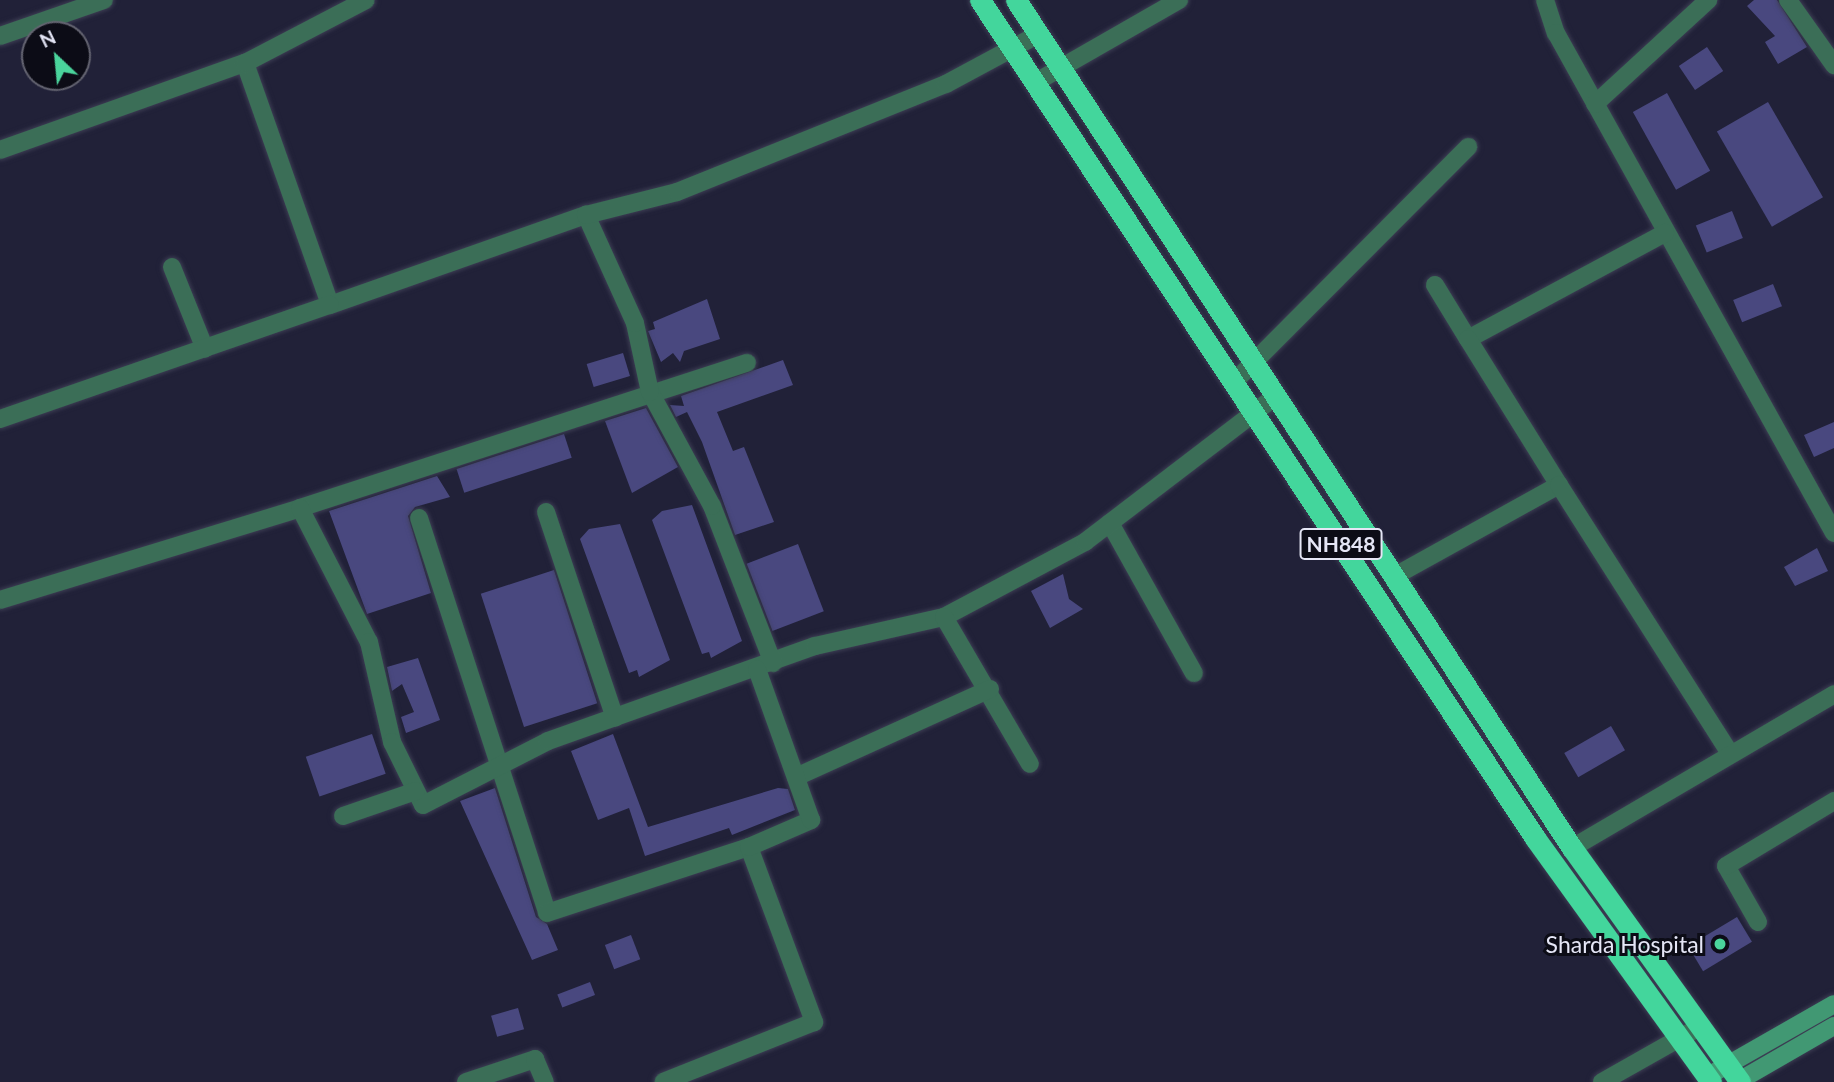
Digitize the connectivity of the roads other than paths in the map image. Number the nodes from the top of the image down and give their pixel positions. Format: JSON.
{"nodes":[{"id":1,"x":104,"y":0,"type":"edge"},
{"id":2,"x":366,"y":0,"type":"edge"},
{"id":3,"x":980,"y":0,"type":"edge"},
{"id":4,"x":1016,"y":0,"type":"edge"},
{"id":5,"x":1179,"y":0,"type":"edge"},
{"id":6,"x":1545,"y":0,"type":"edge"},
{"id":7,"x":1707,"y":0,"type":"edge"},
{"id":8,"x":1788,"y":0,"type":"edge"},
{"id":9,"x":1039,"y":34,"type":"junction"},
{"id":10,"x":0,"y":36,"type":"edge"},
{"id":11,"x":1013,"y":49,"type":"junction"},
{"id":12,"x":245,"y":64,"type":"junction"},
{"id":13,"x":1834,"y":65,"type":"edge"},
{"id":14,"x":1061,"y":66,"type":"junction"},
{"id":15,"x":1036,"y":82,"type":"junction"},
{"id":16,"x":1595,"y":104,"type":"junction"},
{"id":17,"x":1468,"y":147,"type":"dead end"},
{"id":18,"x":0,"y":150,"type":"edge"},
{"id":19,"x":1122,"y":160,"type":"junction"},
{"id":20,"x":1098,"y":176,"type":"junction"},
{"id":21,"x":586,"y":215,"type":"junction"},
{"id":22,"x":1665,"y":233,"type":"junction"},
{"id":23,"x":1192,"y":266,"type":"junction"},
{"id":24,"x":172,"y":267,"type":"dead end"},
{"id":25,"x":1168,"y":281,"type":"junction"},
{"id":26,"x":1435,"y":285,"type":"dead end"},
{"id":27,"x":330,"y":305,"type":"junction"},
{"id":28,"x":1468,"y":339,"type":"junction"},
{"id":29,"x":205,"y":349,"type":"junction"},
{"id":30,"x":747,"y":363,"type":"dead end"},
{"id":31,"x":1255,"y":364,"type":"junction"},
{"id":32,"x":1234,"y":382,"type":"junction"},
{"id":33,"x":650,"y":392,"type":"junction"},
{"id":34,"x":1276,"y":396,"type":"junction"},
{"id":35,"x":1255,"y":413,"type":"junction"},
{"id":36,"x":0,"y":419,"type":"edge"},
{"id":37,"x":1559,"y":485,"type":"junction"},
{"id":38,"x":300,"y":508,"type":"junction"},
{"id":39,"x":546,"y":512,"type":"dead end"},
{"id":40,"x":419,"y":518,"type":"dead end"},
{"id":41,"x":1110,"y":523,"type":"junction"},
{"id":42,"x":1834,"y":533,"type":"edge"},
{"id":43,"x":1393,"y":577,"type":"junction"},
{"id":44,"x":0,"y":600,"type":"edge"},
{"id":45,"x":944,"y":617,"type":"junction"},
{"id":46,"x":765,"y":666,"type":"junction"},
{"id":47,"x":1194,"y":673,"type":"dead end"},
{"id":48,"x":990,"y":689,"type":"junction"},
{"id":49,"x":1834,"y":694,"type":"edge"},
{"id":50,"x":615,"y":718,"type":"junction"},
{"id":51,"x":1729,"y":752,"type":"junction"},
{"id":52,"x":1030,"y":764,"type":"dead end"},
{"id":53,"x":501,"y":765,"type":"junction"},
{"id":54,"x":796,"y":777,"type":"junction"},
{"id":55,"x":416,"y":791,"type":"junction"},
{"id":56,"x":1834,"y":801,"type":"edge"},
{"id":57,"x":343,"y":816,"type":"dead end"},
{"id":58,"x":749,"y":846,"type":"junction"},
{"id":59,"x":1572,"y":848,"type":"junction"},
{"id":60,"x":1624,"y":920,"type":"junction"},
{"id":61,"x":1758,"y":922,"type":"dead end"},
{"id":62,"x":1605,"y":932,"type":"junction"},
{"id":63,"x":1834,"y":1004,"type":"edge"},
{"id":64,"x":1701,"y":1026,"type":"junction"},
{"id":65,"x":1834,"y":1026,"type":"edge"},
{"id":66,"x":1681,"y":1039,"type":"junction"},
{"id":67,"x":692,"y":1077,"type":"edge"},
{"id":68,"x":1736,"y":1077,"type":"edge"},
{"id":69,"x":1709,"y":1079,"type":"edge"},
{"id":70,"x":466,"y":1082,"type":"edge"},
{"id":71,"x":545,"y":1082,"type":"edge"},
{"id":72,"x":663,"y":1082,"type":"edge"},
{"id":73,"x":1602,"y":1082,"type":"edge"}],
"edges":[{"from":1,"to":10,"type":"street"},
{"from":2,"to":12,"type":"street"},
{"from":3,"to":11,"type":"highway","number":"NH848"},
{"from":4,"to":9,"type":"highway","number":"NH848"},
{"from":5,"to":14,"type":"street"},
{"from":6,"to":16,"type":"street"},
{"from":7,"to":16,"type":"street"},
{"from":8,"to":13,"type":"street"},
{"from":9,"to":11,"type":"street"},
{"from":9,"to":14,"type":"highway","number":"NH848"},
{"from":11,"to":15,"type":"highway","number":"NH848"},
{"from":11,"to":21,"type":"street"},
{"from":12,"to":18,"type":"street"},
{"from":12,"to":27,"type":"street"},
{"from":14,"to":15,"type":"street"},
{"from":14,"to":19,"type":"highway","number":"NH848"},
{"from":15,"to":20,"type":"highway","number":"NH848"},
{"from":16,"to":22,"type":"street"},
{"from":17,"to":31,"type":"street"},
{"from":19,"to":20,"type":"highway"},
{"from":19,"to":23,"type":"highway","number":"NH848"},
{"from":20,"to":25,"type":"highway","number":"NH848"},
{"from":21,"to":27,"type":"street"},
{"from":21,"to":33,"type":"street"},
{"from":22,"to":28,"type":"street"},
{"from":22,"to":42,"type":"street"},
{"from":23,"to":25,"type":"highway"},
{"from":23,"to":31,"type":"highway","number":"NH848"},
{"from":24,"to":29,"type":"street"},
{"from":25,"to":32,"type":"highway","number":"NH848"},
{"from":26,"to":28,"type":"street"},
{"from":27,"to":29,"type":"street"},
{"from":28,"to":37,"type":"street"},
{"from":29,"to":36,"type":"street"},
{"from":30,"to":33,"type":"street"},
{"from":31,"to":32,"type":"street"},
{"from":31,"to":34,"type":"highway","number":"NH848"},
{"from":32,"to":35,"type":"highway","number":"NH848"},
{"from":33,"to":38,"type":"street"},
{"from":33,"to":46,"type":"street"},
{"from":34,"to":35,"type":"street"},
{"from":34,"to":43,"type":"highway","number":"NH848"},
{"from":35,"to":41,"type":"street"},
{"from":35,"to":62,"type":"highway","number":"NH848"},
{"from":37,"to":43,"type":"street"},
{"from":37,"to":51,"type":"street"},
{"from":38,"to":44,"type":"street"},
{"from":38,"to":55,"type":"street"},
{"from":39,"to":50,"type":"street"},
{"from":40,"to":53,"type":"street"},
{"from":41,"to":45,"type":"street"},
{"from":41,"to":47,"type":"street"},
{"from":43,"to":59,"type":"highway","number":"NH848"},
{"from":45,"to":46,"type":"street"},
{"from":45,"to":48,"type":"street"},
{"from":46,"to":50,"type":"street"},
{"from":46,"to":54,"type":"street"},
{"from":48,"to":52,"type":"street"},
{"from":48,"to":54,"type":"street"},
{"from":49,"to":51,"type":"street"},
{"from":50,"to":53,"type":"street"},
{"from":51,"to":59,"type":"street"},
{"from":53,"to":55,"type":"street"},
{"from":53,"to":58,"type":"street"},
{"from":54,"to":58,"type":"street"},
{"from":55,"to":57,"type":"street"},
{"from":56,"to":61,"type":"street"},
{"from":58,"to":67,"type":"street"},
{"from":59,"to":60,"type":"highway","number":"NH848"},
{"from":60,"to":62,"type":"highway"},
{"from":60,"to":64,"type":"highway","number":"NH848"},
{"from":62,"to":66,"type":"highway","number":"NH848"},
{"from":63,"to":68,"type":"main road"},
{"from":64,"to":66,"type":"street"},
{"from":64,"to":68,"type":"highway","number":"NH848"},
{"from":65,"to":68,"type":"main road"},
{"from":66,"to":69,"type":"highway","number":"NH848"},
{"from":66,"to":73,"type":"street"},
{"from":67,"to":72,"type":"street"},
{"from":68,"to":69,"type":"main road"},
{"from":70,"to":71,"type":"street"}]}
